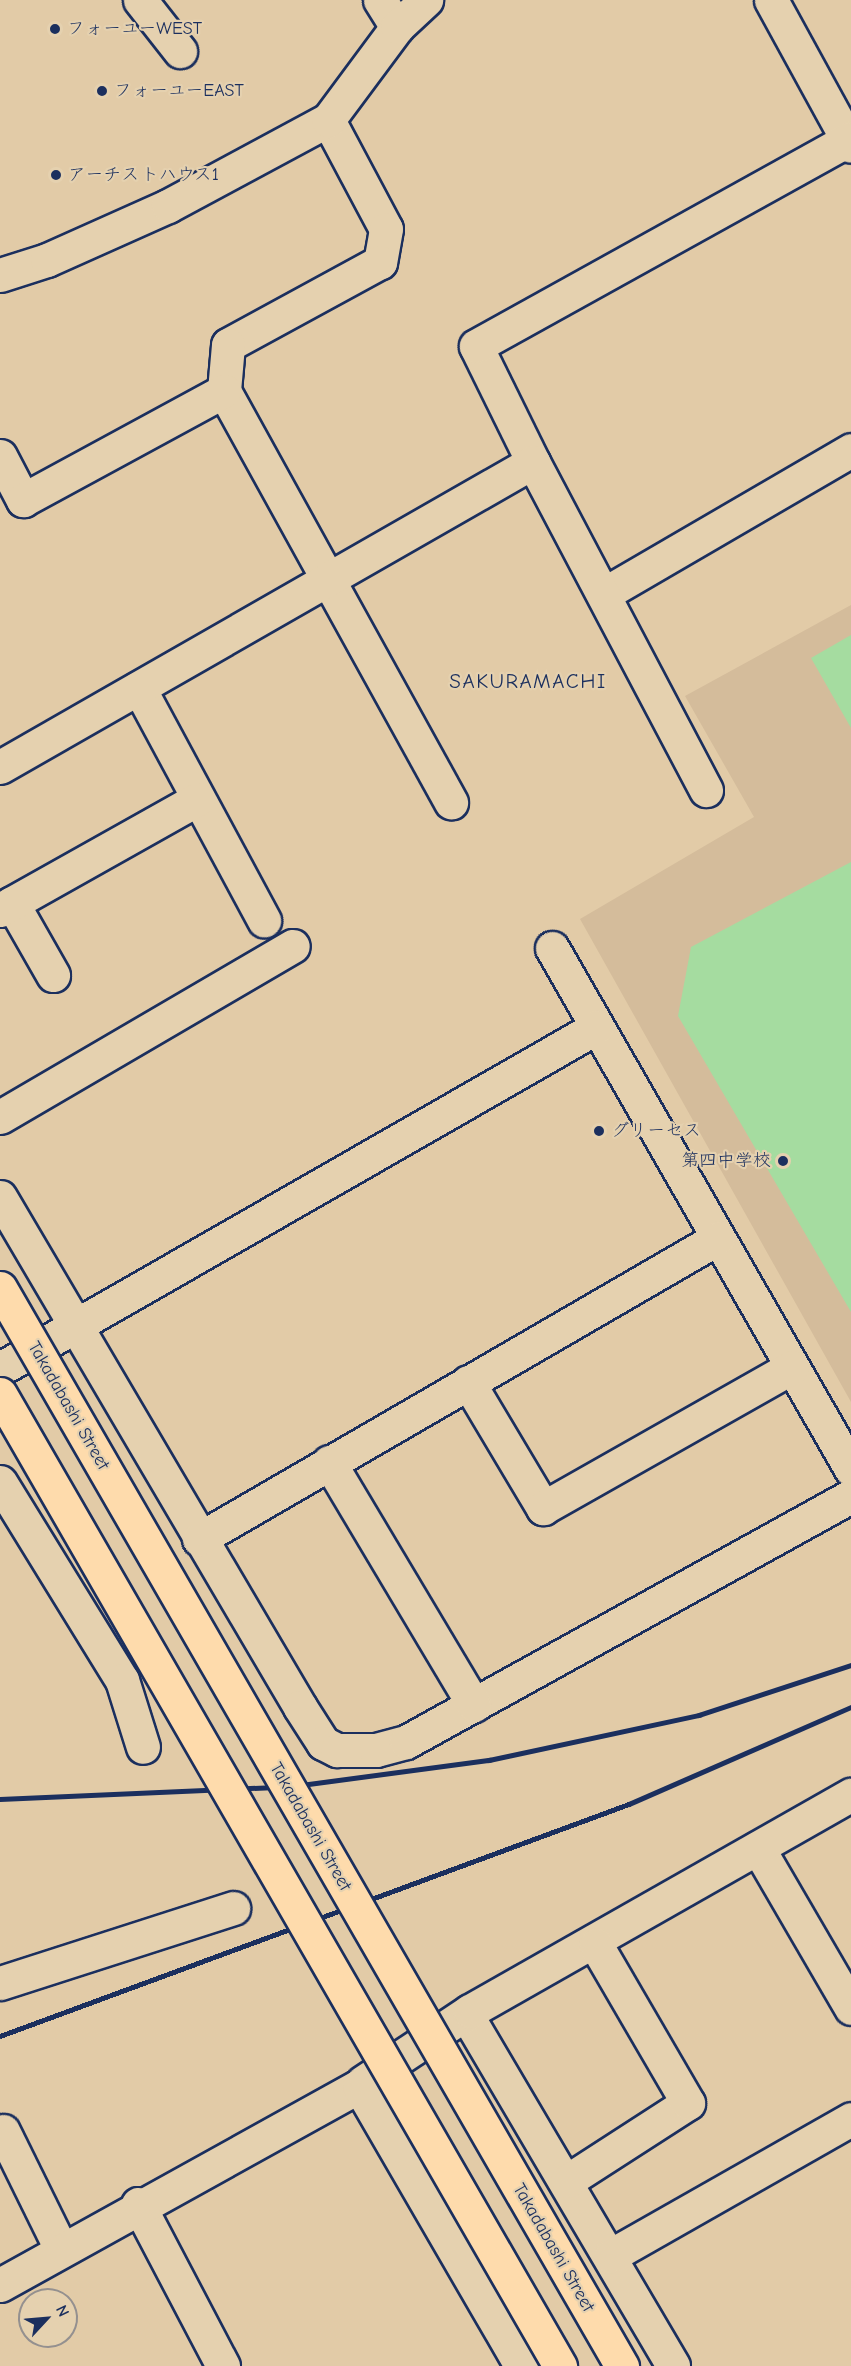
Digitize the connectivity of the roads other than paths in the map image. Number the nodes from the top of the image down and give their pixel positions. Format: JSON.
{"nodes":[{"id":1,"x":140,"y":0,"type":"edge"},
{"id":2,"x":380,"y":0,"type":"edge"},
{"id":3,"x":426,"y":0,"type":"edge"},
{"id":4,"x":771,"y":0,"type":"edge"},
{"id":5,"x":397,"y":27,"type":"junction"},
{"id":6,"x":180,"y":51,"type":"dead end"},
{"id":7,"x":328,"y":120,"type":"junction"},
{"id":8,"x":850,"y":142,"type":"edge"},
{"id":9,"x":0,"y":274,"type":"edge"},
{"id":10,"x":224,"y":391,"type":"junction"},
{"id":11,"x":851,"y":450,"type":"edge"},
{"id":12,"x":0,"y":456,"type":"edge"},
{"id":13,"x":533,"y":462,"type":"junction"},
{"id":14,"x":328,"y":581,"type":"junction"},
{"id":15,"x":604,"y":594,"type":"junction"},
{"id":16,"x":139,"y":688,"type":"junction"},
{"id":17,"x":0,"y":767,"type":"edge"},
{"id":18,"x":706,"y":790,"type":"dead end"},
{"id":19,"x":198,"y":799,"type":"junction"},
{"id":20,"x":451,"y":802,"type":"dead end"},
{"id":21,"x":6,"y":907,"type":"edge"},
{"id":22,"x":264,"y":920,"type":"dead end"},
{"id":23,"x":293,"y":946,"type":"dead end"},
{"id":24,"x":552,"y":948,"type":"dead end"},
{"id":25,"x":53,"y":975,"type":"dead end"},
{"id":26,"x":597,"y":1027,"type":"junction"},
{"id":27,"x":0,"y":1117,"type":"edge"},
{"id":28,"x":0,"y":1197,"type":"edge"},
{"id":29,"x":718,"y":1238,"type":"junction"},
{"id":30,"x":0,"y":1287,"type":"edge"},
{"id":31,"x":73,"y":1325,"type":"junction"},
{"id":32,"x":792,"y":1367,"type":"junction"},
{"id":33,"x":0,"y":1369,"type":"edge"},
{"id":34,"x":468,"y":1382,"type":"junction"},
{"id":35,"x":0,"y":1394,"type":"edge"},
{"id":36,"x":329,"y":1462,"type":"junction"},
{"id":37,"x":851,"y":1469,"type":"edge"},
{"id":38,"x":0,"y":1482,"type":"edge"},
{"id":39,"x":851,"y":1496,"type":"edge"},
{"id":40,"x":199,"y":1539,"type":"junction"},
{"id":41,"x":474,"y":1705,"type":"junction"},
{"id":42,"x":143,"y":1747,"type":"dead end"},
{"id":43,"x":851,"y":1795,"type":"edge"},
{"id":44,"x":758,"y":1848,"type":"junction"},
{"id":45,"x":233,"y":1908,"type":"dead end"},
{"id":46,"x":596,"y":1945,"type":"junction"},
{"id":47,"x":0,"y":1983,"type":"edge"},
{"id":48,"x":851,"y":2008,"type":"edge"},
{"id":49,"x":466,"y":2014,"type":"junction"},
{"id":50,"x":359,"y":2086,"type":"junction"},
{"id":51,"x":848,"y":2127,"type":"edge"},
{"id":52,"x":3,"y":2131,"type":"dead end"},
{"id":53,"x":567,"y":2181,"type":"junction"},
{"id":54,"x":138,"y":2204,"type":"junction"},
{"id":55,"x":61,"y":2249,"type":"junction"},
{"id":56,"x":610,"y":2256,"type":"junction"},
{"id":57,"x":0,"y":2285,"type":"edge"},
{"id":58,"x":223,"y":2366,"type":"edge"},
{"id":59,"x":521,"y":2366,"type":"edge"},
{"id":60,"x":560,"y":2366,"type":"edge"},
{"id":61,"x":622,"y":2366,"type":"edge"},
{"id":62,"x":673,"y":2366,"type":"edge"}],
"edges":[{"from":1,"to":6,"type":"street"},
{"from":2,"to":5,"type":"street"},
{"from":3,"to":5,"type":"street"},
{"from":4,"to":8,"type":"street"},
{"from":5,"to":7,"type":"street"},
{"from":7,"to":9,"type":"street"},
{"from":7,"to":10,"type":"street"},
{"from":8,"to":13,"type":"street"},
{"from":10,"to":12,"type":"street"},
{"from":10,"to":14,"type":"street"},
{"from":11,"to":15,"type":"street"},
{"from":13,"to":14,"type":"street"},
{"from":13,"to":15,"type":"street"},
{"from":14,"to":16,"type":"street"},
{"from":14,"to":20,"type":"street"},
{"from":15,"to":18,"type":"street"},
{"from":16,"to":17,"type":"street"},
{"from":16,"to":19,"type":"street"},
{"from":19,"to":21,"type":"street"},
{"from":19,"to":22,"type":"street"},
{"from":21,"to":25,"type":"street"},
{"from":23,"to":27,"type":"street"},
{"from":24,"to":26,"type":"street"},
{"from":26,"to":29,"type":"street"},
{"from":26,"to":31,"type":"street"},
{"from":28,"to":31,"type":"street"},
{"from":29,"to":32,"type":"street"},
{"from":29,"to":34,"type":"street"},
{"from":30,"to":61,"type":"highway","name":"Takadabashi Street","bridge":true},
{"from":31,"to":33,"type":"street"},
{"from":31,"to":40,"type":"street"},
{"from":32,"to":34,"type":"street"},
{"from":32,"to":37,"type":"street"},
{"from":34,"to":36,"type":"street"},
{"from":35,"to":60,"type":"highway","bridge":true},
{"from":36,"to":40,"type":"street"},
{"from":36,"to":41,"type":"street"},
{"from":38,"to":42,"type":"street"},
{"from":39,"to":41,"type":"street"},
{"from":40,"to":41,"type":"street"},
{"from":43,"to":44,"type":"street"},
{"from":44,"to":46,"type":"street"},
{"from":44,"to":48,"type":"street"},
{"from":45,"to":47,"type":"street"},
{"from":46,"to":49,"type":"street"},
{"from":46,"to":53,"type":"street"},
{"from":49,"to":50,"type":"street"},
{"from":49,"to":53,"type":"street"},
{"from":50,"to":54,"type":"street"},
{"from":50,"to":59,"type":"street"},
{"from":51,"to":56,"type":"street"},
{"from":52,"to":55,"type":"street"},
{"from":53,"to":56,"type":"street"},
{"from":54,"to":55,"type":"street"},
{"from":54,"to":58,"type":"street"},
{"from":55,"to":57,"type":"street"},
{"from":56,"to":62,"type":"street"}]}
